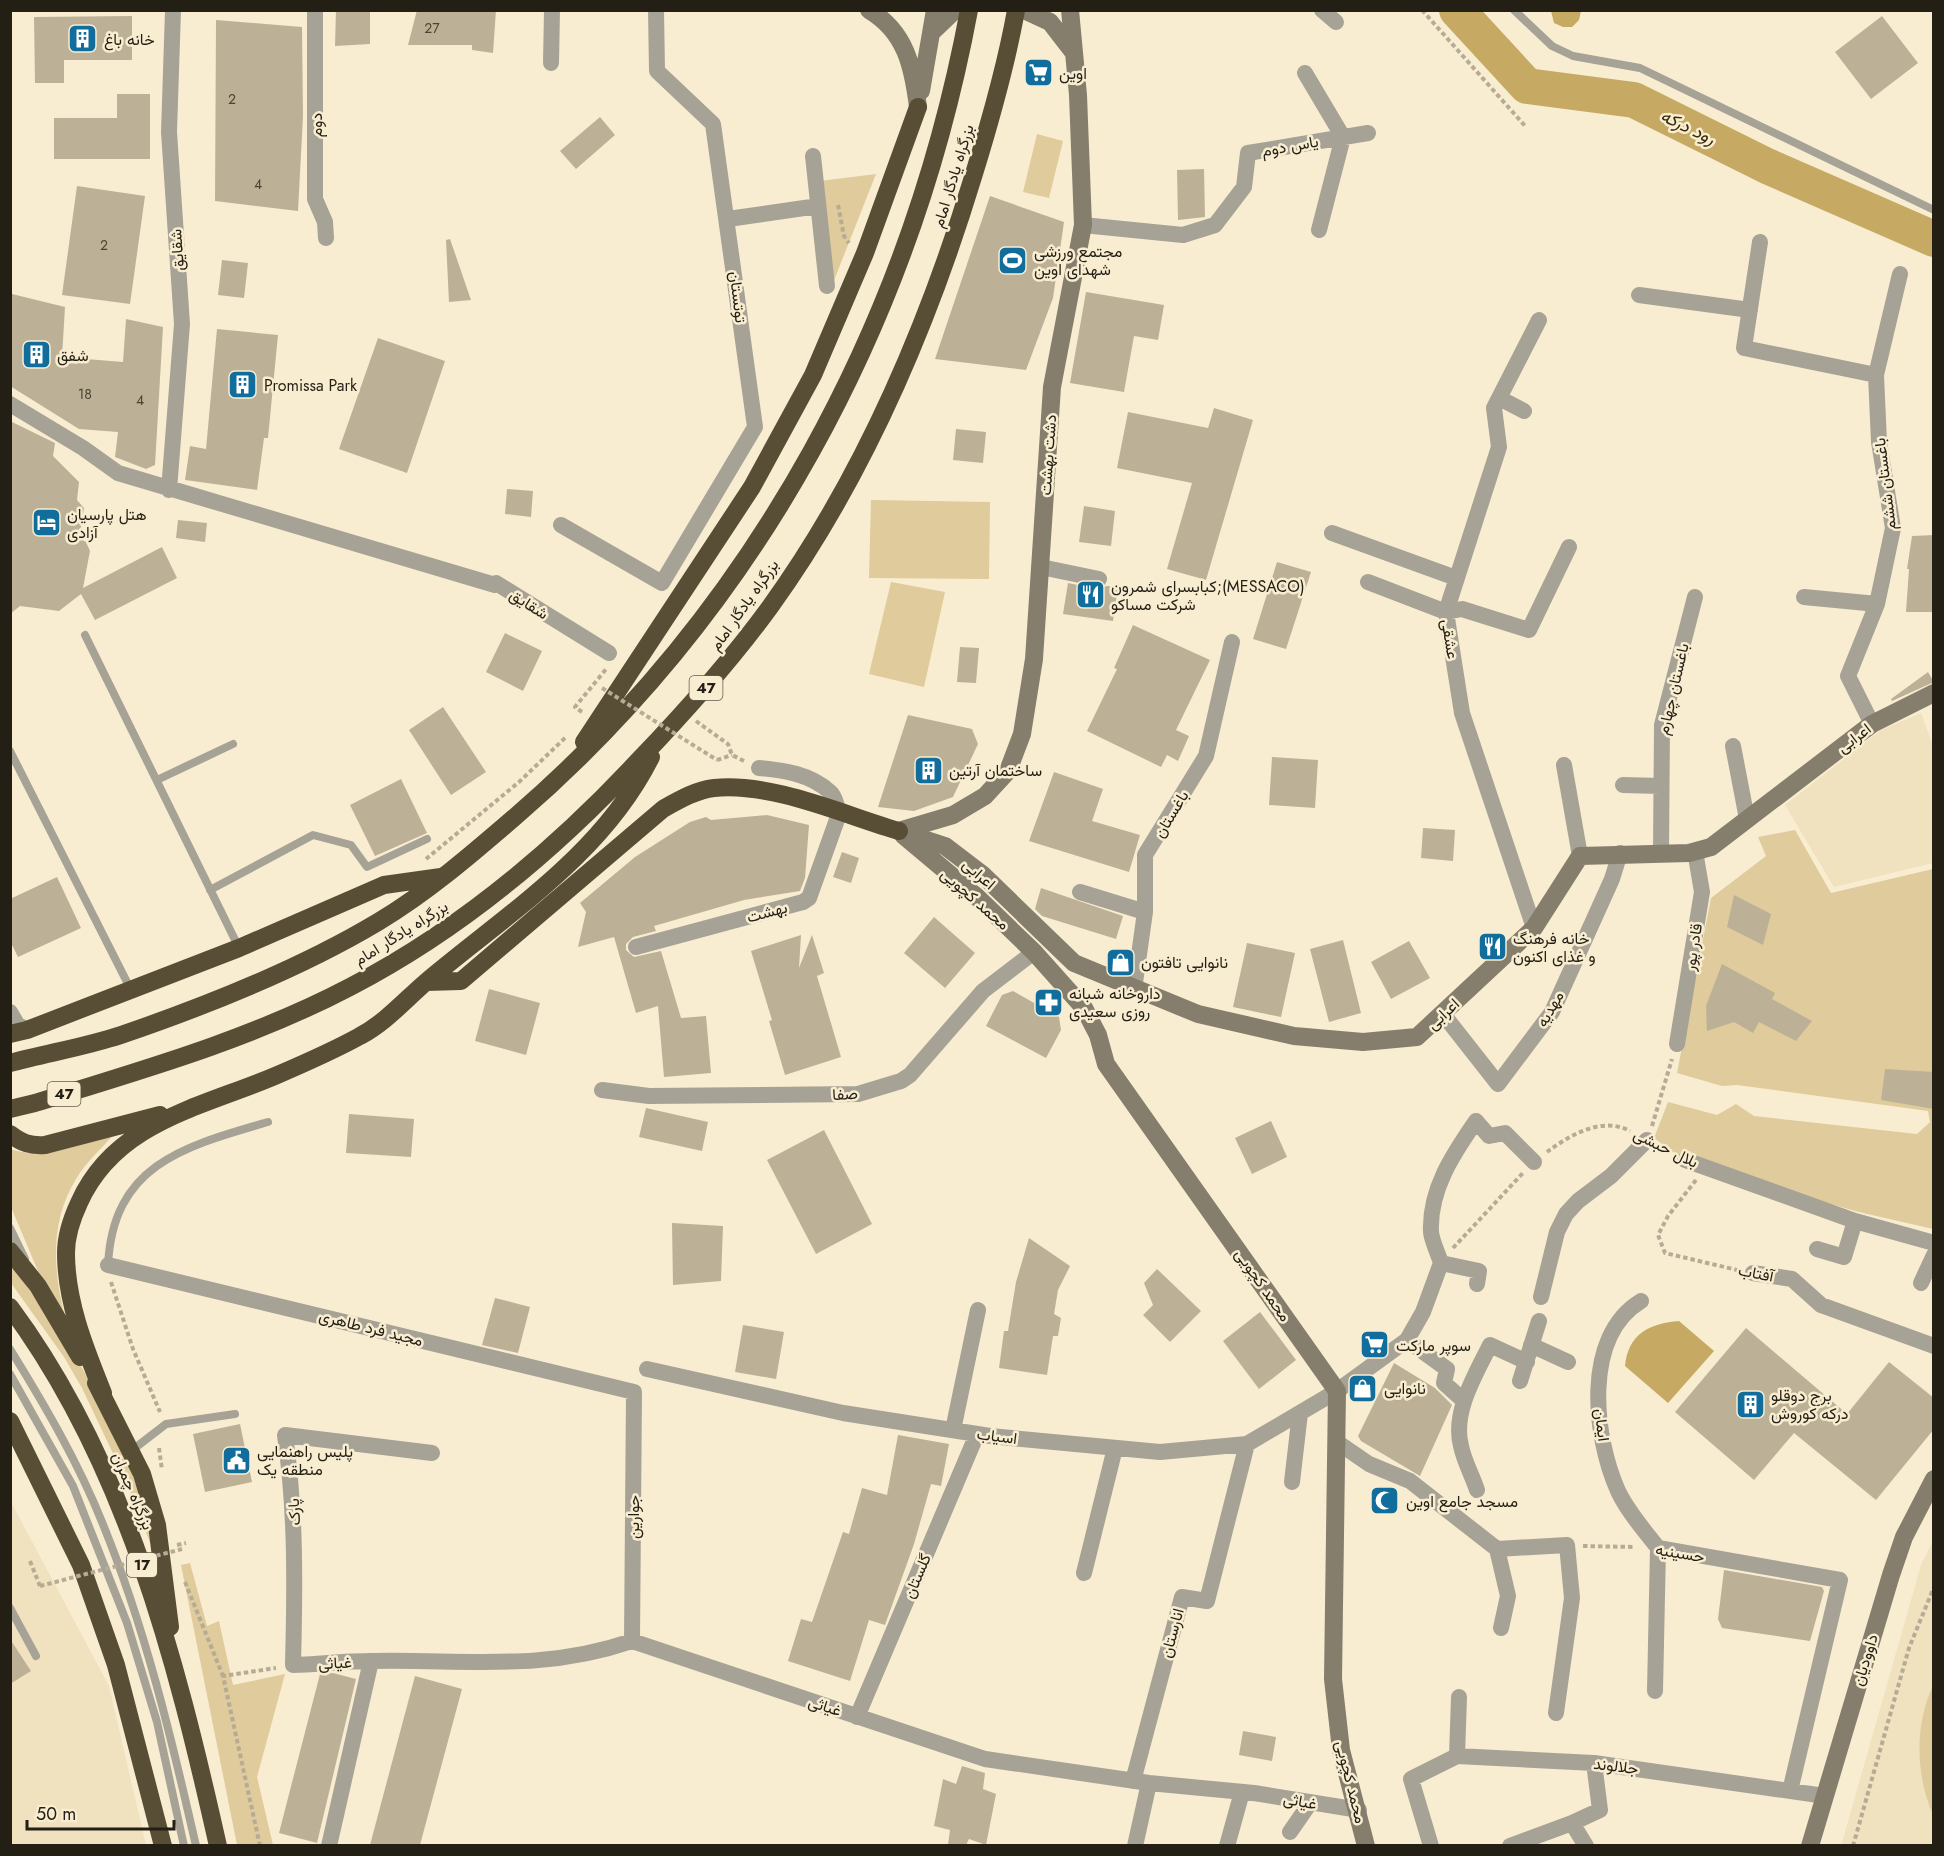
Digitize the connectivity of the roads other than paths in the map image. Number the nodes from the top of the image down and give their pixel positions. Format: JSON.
{"nodes":[{"id":1,"x":173,"y":10,"type":"edge"},
{"id":2,"x":315,"y":10,"type":"edge"},
{"id":3,"x":552,"y":10,"type":"edge"},
{"id":4,"x":656,"y":10,"type":"edge"},
{"id":5,"x":869,"y":10,"type":"edge"},
{"id":6,"x":935,"y":10,"type":"edge"},
{"id":7,"x":955,"y":10,"type":"edge"},
{"id":8,"x":969,"y":10,"type":"edge"},
{"id":9,"x":1016,"y":10,"type":"edge"},
{"id":10,"x":1024,"y":10,"type":"edge"},
{"id":11,"x":1070,"y":10,"type":"edge"},
{"id":12,"x":1322,"y":10,"type":"edge"},
{"id":13,"x":1514,"y":10,"type":"edge"},
{"id":14,"x":1336,"y":22,"type":"dead end"},
{"id":15,"x":931,"y":33,"type":"junction"},
{"id":16,"x":1074,"y":53,"type":"junction"},
{"id":17,"x":551,"y":63,"type":"dead end"},
{"id":18,"x":1305,"y":74,"type":"dead end"},
{"id":19,"x":918,"y":107,"type":"junction"},
{"id":20,"x":1368,"y":133,"type":"dead end"},
{"id":21,"x":1343,"y":137,"type":"junction"},
{"id":22,"x":813,"y":156,"type":"dead end"},
{"id":23,"x":818,"y":206,"type":"junction"},
{"id":24,"x":1934,"y":210,"type":"edge"},
{"id":25,"x":728,"y":219,"type":"junction"},
{"id":26,"x":1083,"y":225,"type":"junction"},
{"id":27,"x":1319,"y":230,"type":"dead end"},
{"id":28,"x":326,"y":238,"type":"dead end"},
{"id":29,"x":1760,"y":242,"type":"dead end"},
{"id":30,"x":1900,"y":274,"type":"dead end"},
{"id":31,"x":827,"y":286,"type":"dead end"},
{"id":32,"x":1639,"y":295,"type":"dead end"},
{"id":33,"x":1750,"y":310,"type":"junction"},
{"id":34,"x":1539,"y":320,"type":"dead end"},
{"id":35,"x":1876,"y":375,"type":"junction"},
{"id":36,"x":1501,"y":399,"type":"junction"},
{"id":37,"x":10,"y":404,"type":"edge"},
{"id":38,"x":1524,"y":411,"type":"dead end"},
{"id":39,"x":169,"y":490,"type":"junction"},
{"id":40,"x":561,"y":525,"type":"dead end"},
{"id":41,"x":1332,"y":533,"type":"dead end"},
{"id":42,"x":1569,"y":547,"type":"dead end"},
{"id":43,"x":1041,"y":567,"type":"junction"},
{"id":44,"x":1456,"y":578,"type":"junction"},
{"id":45,"x":1100,"y":579,"type":"dead end"},
{"id":46,"x":1368,"y":582,"type":"dead end"},
{"id":47,"x":1695,"y":597,"type":"dead end"},
{"id":48,"x":1804,"y":597,"type":"dead end"},
{"id":49,"x":1877,"y":604,"type":"junction"},
{"id":50,"x":1446,"y":612,"type":"junction"},
{"id":51,"x":86,"y":635,"type":"dead end"},
{"id":52,"x":1232,"y":642,"type":"dead end"},
{"id":53,"x":609,"y":653,"type":"road end"},
{"id":54,"x":1934,"y":693,"type":"edge"},
{"id":55,"x":1872,"y":724,"type":"junction"},
{"id":56,"x":660,"y":738,"type":"junction"},
{"id":57,"x":233,"y":744,"type":"dead end"},
{"id":58,"x":1733,"y":746,"type":"dead end"},
{"id":59,"x":10,"y":751,"type":"edge"},
{"id":60,"x":1564,"y":765,"type":"dead end"},
{"id":61,"x":759,"y":768,"type":"dead end"},
{"id":62,"x":559,"y":779,"type":"junction"},
{"id":63,"x":158,"y":780,"type":"junction"},
{"id":64,"x":1623,"y":785,"type":"dead end"},
{"id":65,"x":1661,"y":786,"type":"junction"},
{"id":66,"x":839,"y":814,"type":"junction"},
{"id":67,"x":1748,"y":819,"type":"junction"},
{"id":68,"x":899,"y":831,"type":"junction"},
{"id":69,"x":427,"y":839,"type":"dead end"},
{"id":70,"x":1695,"y":851,"type":"junction"},
{"id":71,"x":1620,"y":853,"type":"junction"},
{"id":72,"x":1660,"y":853,"type":"junction"},
{"id":73,"x":1580,"y":855,"type":"junction"},
{"id":74,"x":446,"y":876,"type":"junction"},
{"id":75,"x":210,"y":890,"type":"junction"},
{"id":76,"x":1080,"y":892,"type":"dead end"},
{"id":77,"x":1145,"y":912,"type":"junction"},
{"id":78,"x":1534,"y":928,"type":"junction"},
{"id":79,"x":636,"y":947,"type":"dead end"},
{"id":80,"x":239,"y":948,"type":"junction"},
{"id":81,"x":1034,"y":952,"type":"junction"},
{"id":82,"x":426,"y":982,"type":"junction"},
{"id":83,"x":1134,"y":990,"type":"junction"},
{"id":84,"x":132,"y":991,"type":"junction"},
{"id":85,"x":10,"y":1012,"type":"edge"},
{"id":86,"x":1443,"y":1014,"type":"junction"},
{"id":87,"x":19,"y":1032,"type":"edge"},
{"id":88,"x":10,"y":1042,"type":"edge"},
{"id":89,"x":1677,"y":1044,"type":"road end"},
{"id":90,"x":10,"y":1063,"type":"edge"},
{"id":91,"x":602,"y":1090,"type":"dead end"},
{"id":92,"x":10,"y":1109,"type":"edge"},
{"id":93,"x":185,"y":1110,"type":"junction"},
{"id":94,"x":268,"y":1122,"type":"dead end"},
{"id":95,"x":10,"y":1134,"type":"edge"},
{"id":96,"x":1647,"y":1140,"type":"road end"},
{"id":97,"x":1685,"y":1160,"type":"dead end"},
{"id":98,"x":1534,"y":1162,"type":"road end"},
{"id":99,"x":1855,"y":1221,"type":"junction"},
{"id":100,"x":10,"y":1228,"type":"edge"},
{"id":101,"x":1934,"y":1243,"type":"edge"},
{"id":102,"x":1817,"y":1249,"type":"dead end"},
{"id":103,"x":10,"y":1251,"type":"edge"},
{"id":104,"x":1934,"y":1255,"type":"edge"},
{"id":105,"x":1441,"y":1263,"type":"junction"},
{"id":106,"x":108,"y":1265,"type":"joint"},
{"id":107,"x":1753,"y":1273,"type":"road end"},
{"id":108,"x":1921,"y":1283,"type":"dead end"},
{"id":109,"x":1477,"y":1284,"type":"dead end"},
{"id":110,"x":38,"y":1286,"type":"junction"},
{"id":111,"x":1541,"y":1297,"type":"dead end"},
{"id":112,"x":1641,"y":1301,"type":"dead end"},
{"id":113,"x":10,"y":1307,"type":"edge"},
{"id":114,"x":978,"y":1310,"type":"dead end"},
{"id":115,"x":1539,"y":1321,"type":"dead end"},
{"id":116,"x":1407,"y":1340,"type":"junction"},
{"id":117,"x":1934,"y":1346,"type":"edge"},
{"id":118,"x":10,"y":1349,"type":"edge"},
{"id":119,"x":1529,"y":1353,"type":"junction"},
{"id":120,"x":1568,"y":1362,"type":"dead end"},
{"id":121,"x":647,"y":1369,"type":"dead end"},
{"id":122,"x":10,"y":1374,"type":"edge"},
{"id":123,"x":1520,"y":1381,"type":"dead end"},
{"id":124,"x":1337,"y":1391,"type":"junction"},
{"id":125,"x":634,"y":1392,"type":"joint"},
{"id":126,"x":103,"y":1394,"type":"junction"},
{"id":127,"x":1464,"y":1401,"type":"junction"},
{"id":128,"x":1300,"y":1413,"type":"junction"},
{"id":129,"x":234,"y":1414,"type":"dead end"},
{"id":130,"x":10,"y":1421,"type":"edge"},
{"id":131,"x":10,"y":1429,"type":"edge"},
{"id":132,"x":954,"y":1430,"type":"junction"},
{"id":133,"x":977,"y":1434,"type":"junction"},
{"id":134,"x":1337,"y":1442,"type":"junction"},
{"id":135,"x":24,"y":1444,"type":"junction"},
{"id":136,"x":1247,"y":1444,"type":"junction"},
{"id":137,"x":1115,"y":1448,"type":"junction"},
{"id":138,"x":131,"y":1451,"type":"junction"},
{"id":139,"x":432,"y":1453,"type":"dead end"},
{"id":140,"x":1934,"y":1479,"type":"edge"},
{"id":141,"x":1292,"y":1482,"type":"dead end"},
{"id":142,"x":1477,"y":1490,"type":"dead end"},
{"id":143,"x":1658,"y":1548,"type":"junction"},
{"id":144,"x":1497,"y":1549,"type":"junction"},
{"id":145,"x":1084,"y":1573,"type":"dead end"},
{"id":146,"x":10,"y":1608,"type":"edge"},
{"id":147,"x":1501,"y":1628,"type":"dead end"},
{"id":148,"x":632,"y":1641,"type":"junction"},
{"id":149,"x":36,"y":1656,"type":"dead end"},
{"id":150,"x":371,"y":1661,"type":"junction"},
{"id":151,"x":293,"y":1665,"type":"joint"},
{"id":152,"x":176,"y":1677,"type":"junction"},
{"id":153,"x":1655,"y":1691,"type":"dead end"},
{"id":154,"x":1460,"y":1697,"type":"dead end"},
{"id":155,"x":1556,"y":1713,"type":"dead end"},
{"id":156,"x":858,"y":1717,"type":"junction"},
{"id":157,"x":1457,"y":1756,"type":"junction"},
{"id":158,"x":1594,"y":1763,"type":"junction"},
{"id":159,"x":1141,"y":1782,"type":"junction"},
{"id":160,"x":1790,"y":1791,"type":"junction"},
{"id":161,"x":1242,"y":1792,"type":"junction"},
{"id":162,"x":1825,"y":1796,"type":"junction"},
{"id":163,"x":1310,"y":1803,"type":"junction"},
{"id":164,"x":1359,"y":1810,"type":"junction"},
{"id":165,"x":1572,"y":1823,"type":"junction"},
{"id":166,"x":1290,"y":1832,"type":"dead end"},
{"id":167,"x":163,"y":1845,"type":"edge"},
{"id":168,"x":184,"y":1845,"type":"edge"},
{"id":169,"x":196,"y":1845,"type":"edge"},
{"id":170,"x":218,"y":1845,"type":"edge"},
{"id":171,"x":329,"y":1845,"type":"edge"},
{"id":172,"x":1135,"y":1845,"type":"edge"},
{"id":173,"x":1227,"y":1845,"type":"edge"},
{"id":174,"x":1366,"y":1845,"type":"edge"},
{"id":175,"x":1431,"y":1845,"type":"edge"},
{"id":176,"x":1510,"y":1845,"type":"edge"},
{"id":177,"x":1586,"y":1845,"type":"edge"},
{"id":178,"x":1810,"y":1845,"type":"edge"}],
"edges":[{"from":1,"to":39,"type":"street","name":"شقایق"},
{"from":2,"to":28,"type":"street","name":"دوم"},
{"from":3,"to":17,"type":"street"},
{"from":4,"to":25,"type":"street","name":"توتستان"},
{"from":5,"to":19,"type":"street"},
{"from":6,"to":15,"type":"street"},
{"from":7,"to":15,"type":"street"},
{"from":8,"to":62,"type":"highway","name":"بزرگراه یادگار امام"},
{"from":9,"to":56,"type":"highway","name":"بزرگراه یادگار امام","number":"47"},
{"from":10,"to":16,"type":"street"},
{"from":11,"to":16,"type":"street","name":"دشت بهشت"},
{"from":12,"to":14,"type":"street"},
{"from":13,"to":24,"type":"lane"},
{"from":15,"to":19,"type":"street"},
{"from":16,"to":26,"type":"street","name":"دشت بهشت"},
{"from":18,"to":21,"type":"street"},
{"from":19,"to":62,"type":"highway"},
{"from":20,"to":21,"type":"street","name":"یاس دوم"},
{"from":21,"to":26,"type":"street","name":"یاس دوم"},
{"from":21,"to":27,"type":"street"},
{"from":22,"to":23,"type":"street"},
{"from":23,"to":25,"type":"street"},
{"from":23,"to":31,"type":"street"},
{"from":25,"to":40,"type":"street","name":"توتستان"},
{"from":26,"to":43,"type":"street","name":"دشت بهشت"},
{"from":29,"to":33,"type":"street"},
{"from":30,"to":35,"type":"street","name":"باغستان ششم"},
{"from":32,"to":33,"type":"street"},
{"from":33,"to":35,"type":"street"},
{"from":34,"to":36,"type":"street","name":"عشقی"},
{"from":35,"to":49,"type":"street","name":"باغستان ششم"},
{"from":36,"to":38,"type":"street"},
{"from":36,"to":44,"type":"street","name":"عشقی"},
{"from":37,"to":39,"type":"street","name":"شقایق"},
{"from":39,"to":53,"type":"street","name":"شقایق"},
{"from":41,"to":44,"type":"street"},
{"from":42,"to":50,"type":"street"},
{"from":43,"to":45,"type":"street"},
{"from":43,"to":68,"type":"street","name":"دشت بهشت"},
{"from":44,"to":50,"type":"street","name":"عشقی"},
{"from":46,"to":50,"type":"street"},
{"from":47,"to":65,"type":"street","name":"باغستان چهارم"},
{"from":48,"to":49,"type":"street"},
{"from":49,"to":55,"type":"street","name":"باغستان ششم"},
{"from":50,"to":78,"type":"street","name":"عشقی"},
{"from":51,"to":63,"type":"lane"},
{"from":52,"to":77,"type":"street","name":"باغستان"},
{"from":54,"to":55,"type":"street","name":"اعرابی"},
{"from":55,"to":67,"type":"street","name":"اعرابی"},
{"from":56,"to":82,"type":"highway"},
{"from":56,"to":92,"type":"highway","name":"بزرگراه یادگار امام","number":"47"},
{"from":57,"to":63,"type":"lane"},
{"from":58,"to":67,"type":"street"},
{"from":59,"to":84,"type":"lane"},
{"from":60,"to":73,"type":"street"},
{"from":61,"to":66,"type":"street"},
{"from":62,"to":74,"type":"highway","name":"بزرگراه یادگار امام"},
{"from":63,"to":75,"type":"lane"},
{"from":64,"to":65,"type":"street"},
{"from":65,"to":72,"type":"street","name":"باغستان چهارم"},
{"from":66,"to":68,"type":"highway"},
{"from":66,"to":79,"type":"street","name":"بهشت"},
{"from":66,"to":82,"type":"highway"},
{"from":67,"to":70,"type":"street","name":"اعرابی"},
{"from":68,"to":81,"type":"street","name":"محمد کچویی"},
{"from":68,"to":83,"type":"street","name":"اعرابی"},
{"from":69,"to":75,"type":"lane"},
{"from":70,"to":72,"type":"street","name":"اعرابی"},
{"from":70,"to":89,"type":"street","name":"قادر پور"},
{"from":71,"to":72,"type":"street","name":"اعرابی"},
{"from":71,"to":73,"type":"street","name":"اعرابی"},
{"from":71,"to":86,"type":"street","name":"مهدیه"},
{"from":73,"to":78,"type":"street","name":"اعرابی"},
{"from":74,"to":80,"type":"highway"},
{"from":74,"to":90,"type":"highway","name":"بزرگراه یادگار امام"},
{"from":75,"to":80,"type":"lane"},
{"from":76,"to":77,"type":"street"},
{"from":77,"to":83,"type":"street","name":"باغستان"},
{"from":78,"to":86,"type":"street","name":"اعرابی"},
{"from":80,"to":84,"type":"highway"},
{"from":81,"to":91,"type":"street","name":"صفا"},
{"from":81,"to":124,"type":"street","name":"محمد کچویی"},
{"from":82,"to":93,"type":"highway"},
{"from":83,"to":86,"type":"street","name":"اعرابی"},
{"from":84,"to":87,"type":"highway"},
{"from":85,"to":87,"type":"street"},
{"from":87,"to":88,"type":"highway"},
{"from":93,"to":95,"type":"highway"},
{"from":93,"to":126,"type":"highway"},
{"from":94,"to":106,"type":"lane"},
{"from":96,"to":111,"type":"street"},
{"from":97,"to":99,"type":"street","name":"بلال حبشی"},
{"from":98,"to":105,"type":"street"},
{"from":99,"to":101,"type":"street","name":"بلال حبشی"},
{"from":99,"to":102,"type":"street"},
{"from":100,"to":110,"type":"lane"},
{"from":103,"to":110,"type":"highway"},
{"from":104,"to":108,"type":"street"},
{"from":105,"to":109,"type":"street"},
{"from":105,"to":116,"type":"street"},
{"from":106,"to":125,"type":"street","name":"مجید فرد طاهری"},
{"from":107,"to":117,"type":"street","name":"آفتاب"},
{"from":110,"to":126,"type":"highway"},
{"from":112,"to":143,"type":"street","name":"ایمان"},
{"from":113,"to":152,"type":"highway","name":"بزرگراه چمران","number":"17"},
{"from":114,"to":132,"type":"street"},
{"from":115,"to":119,"type":"street"},
{"from":116,"to":124,"type":"street"},
{"from":116,"to":127,"type":"street"},
{"from":118,"to":169,"type":"lane"},
{"from":119,"to":120,"type":"street"},
{"from":119,"to":123,"type":"street"},
{"from":119,"to":127,"type":"street"},
{"from":121,"to":132,"type":"street","name":"اسیاب"},
{"from":122,"to":168,"type":"lane"},
{"from":124,"to":128,"type":"street","name":"اسیاب"},
{"from":124,"to":134,"type":"street","name":"محمد کچویی"},
{"from":125,"to":148,"type":"street","name":"جوارین"},
{"from":126,"to":138,"type":"highway"},
{"from":127,"to":142,"type":"street"},
{"from":128,"to":136,"type":"street","name":"اسیاب"},
{"from":128,"to":141,"type":"street"},
{"from":129,"to":138,"type":"lane"},
{"from":130,"to":135,"type":"highway"},
{"from":131,"to":135,"type":"highway"},
{"from":132,"to":133,"type":"street","name":"اسیاب"},
{"from":133,"to":137,"type":"street","name":"اسیاب"},
{"from":133,"to":156,"type":"street","name":"گلستان"},
{"from":134,"to":144,"type":"street"},
{"from":134,"to":164,"type":"street","name":"محمد کچویی"},
{"from":135,"to":167,"type":"highway"},
{"from":136,"to":137,"type":"street","name":"اسیاب"},
{"from":136,"to":159,"type":"street","name":"انارستان"},
{"from":137,"to":145,"type":"street"},
{"from":138,"to":152,"type":"highway"},
{"from":139,"to":151,"type":"street","name":"پارک"},
{"from":140,"to":162,"type":"street","name":"داوودیان"},
{"from":143,"to":153,"type":"street"},
{"from":143,"to":160,"type":"street","name":"حسینیه"},
{"from":144,"to":147,"type":"street"},
{"from":144,"to":155,"type":"street"},
{"from":146,"to":149,"type":"lane"},
{"from":148,"to":150,"type":"street","name":"غیاثی"},
{"from":148,"to":156,"type":"street","name":"غیاثی"},
{"from":150,"to":151,"type":"street","name":"غیاثی"},
{"from":150,"to":171,"type":"street"},
{"from":152,"to":170,"type":"highway","name":"بزرگراه چمران","number":"17"},
{"from":154,"to":157,"type":"street"},
{"from":156,"to":159,"type":"street","name":"غیاثی"},
{"from":157,"to":158,"type":"street","name":"جلالوند"},
{"from":157,"to":175,"type":"street","name":"جلالوند"},
{"from":158,"to":160,"type":"street","name":"جلالوند"},
{"from":158,"to":165,"type":"street"},
{"from":159,"to":161,"type":"street","name":"غیاثی"},
{"from":159,"to":172,"type":"street"},
{"from":160,"to":162,"type":"street","name":"جلالوند"},
{"from":161,"to":163,"type":"street","name":"غیاثی"},
{"from":161,"to":173,"type":"street"},
{"from":162,"to":178,"type":"street","name":"داوودیان"},
{"from":163,"to":164,"type":"street","name":"غیاثی"},
{"from":163,"to":166,"type":"street"},
{"from":164,"to":174,"type":"street","name":"محمد کچویی"},
{"from":165,"to":176,"type":"street"},
{"from":165,"to":177,"type":"street"}]}
